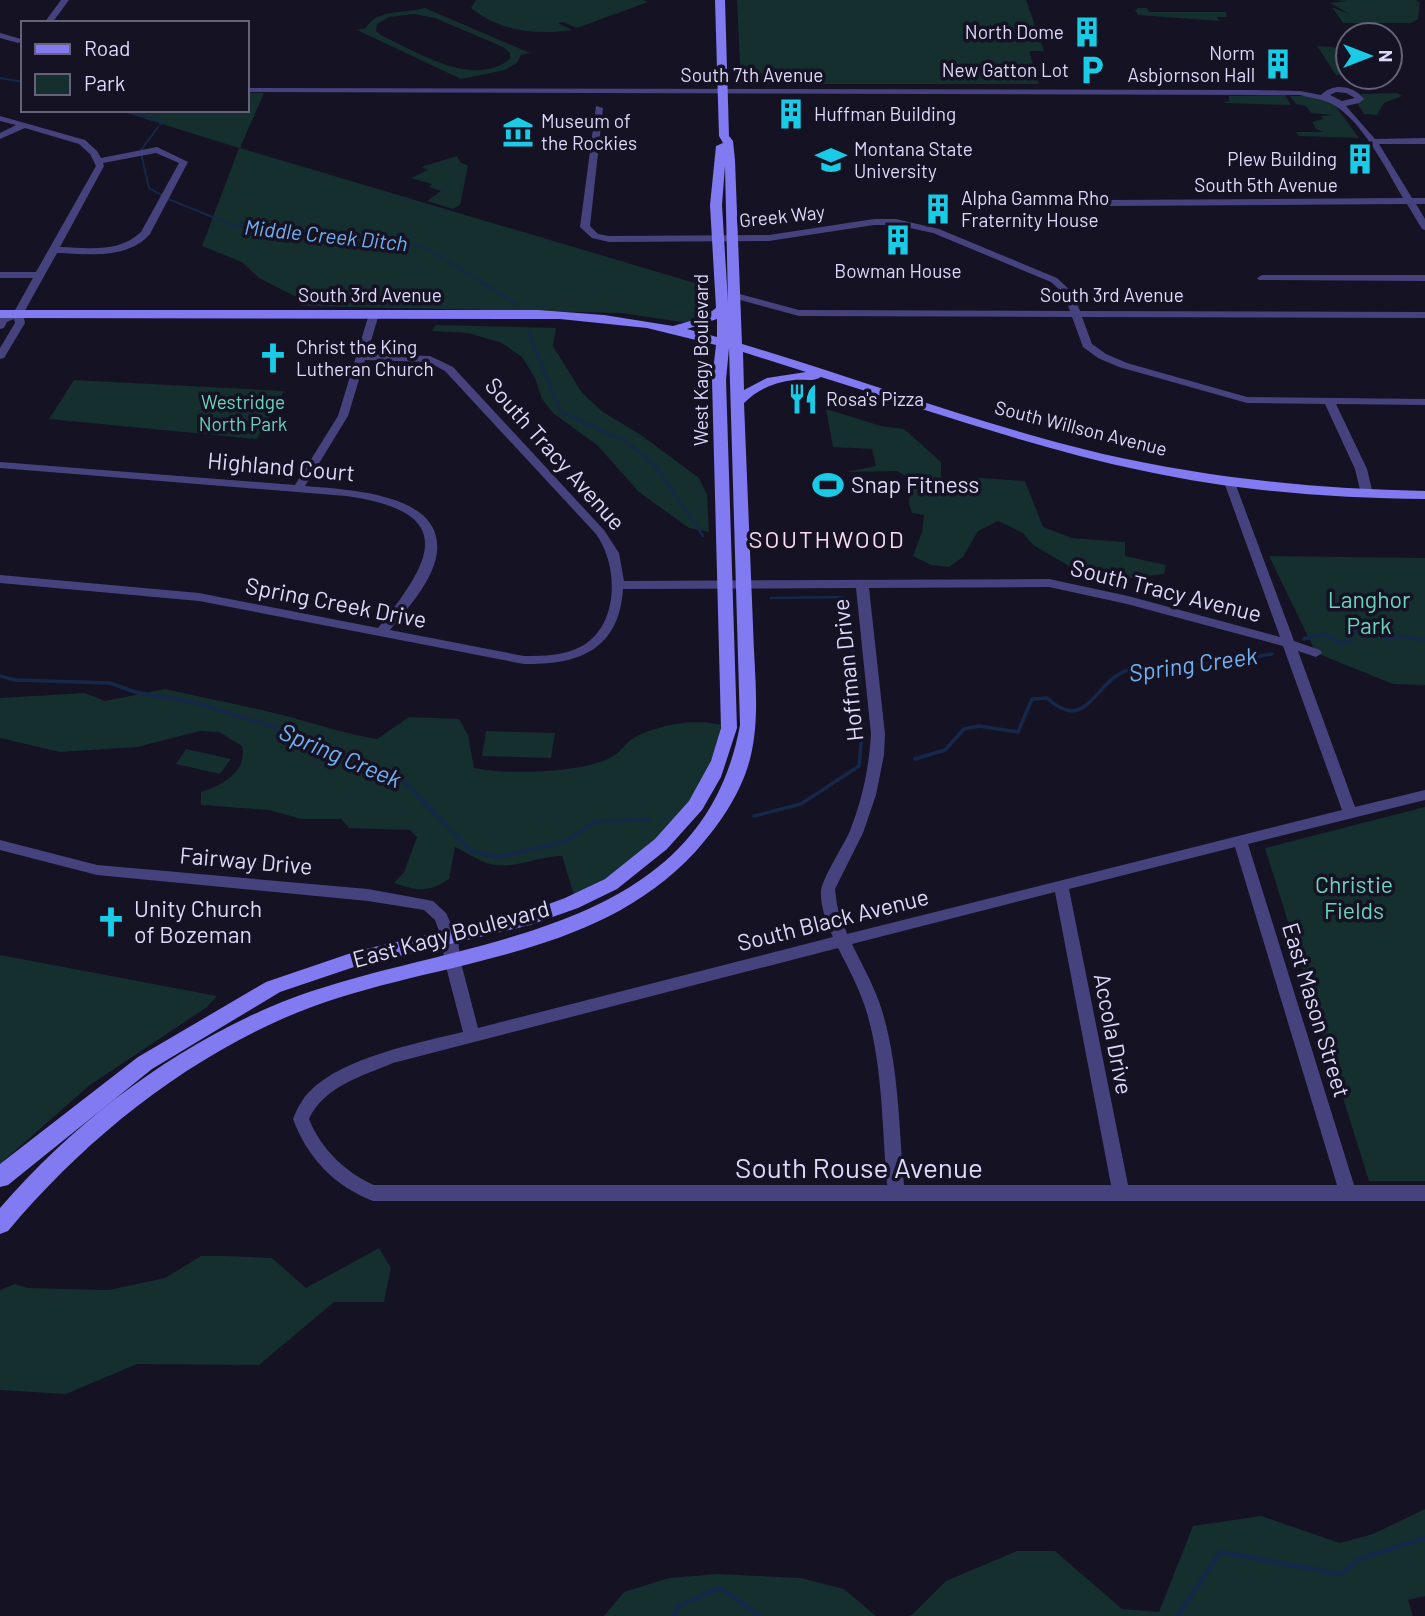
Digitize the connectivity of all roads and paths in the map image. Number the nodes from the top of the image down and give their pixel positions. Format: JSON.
{"nodes":[{"id":1,"x":65,"y":0,"type":"edge"},
{"id":2,"x":720,"y":0,"type":"edge"},
{"id":3,"x":49,"y":21,"type":"edge"},
{"id":4,"x":0,"y":34,"type":"edge"},
{"id":5,"x":17,"y":38,"type":"edge"},
{"id":6,"x":248,"y":90,"type":"edge"},
{"id":7,"x":724,"y":90,"type":"junction"},
{"id":8,"x":1332,"y":90,"type":"junction"},
{"id":9,"x":1255,"y":92,"type":"junction"},
{"id":10,"x":1332,"y":101,"type":"junction"},
{"id":11,"x":1354,"y":103,"type":"junction"},
{"id":12,"x":599,"y":108,"type":"dead end"},
{"id":13,"x":0,"y":118,"type":"edge"},
{"id":14,"x":26,"y":124,"type":"junction"},
{"id":15,"x":1365,"y":131,"type":"junction"},
{"id":16,"x":0,"y":136,"type":"edge"},
{"id":17,"x":724,"y":136,"type":"junction"},
{"id":18,"x":1425,"y":141,"type":"edge"},
{"id":19,"x":1372,"y":142,"type":"junction"},
{"id":20,"x":97,"y":161,"type":"junction"},
{"id":21,"x":1409,"y":201,"type":"junction"},
{"id":22,"x":1425,"y":201,"type":"edge"},
{"id":23,"x":1107,"y":203,"type":"dead end"},
{"id":24,"x":1425,"y":226,"type":"edge"},
{"id":25,"x":717,"y":239,"type":"junction"},
{"id":26,"x":733,"y":239,"type":"junction"},
{"id":27,"x":55,"y":250,"type":"junction"},
{"id":28,"x":0,"y":275,"type":"edge"},
{"id":29,"x":41,"y":275,"type":"junction"},
{"id":30,"x":1262,"y":278,"type":"dead end"},
{"id":31,"x":1425,"y":278,"type":"edge"},
{"id":32,"x":736,"y":296,"type":"junction"},
{"id":33,"x":723,"y":309,"type":"junction"},
{"id":34,"x":0,"y":314,"type":"edge"},
{"id":35,"x":18,"y":314,"type":"junction"},
{"id":36,"x":374,"y":314,"type":"junction"},
{"id":37,"x":1076,"y":314,"type":"junction"},
{"id":38,"x":1425,"y":315,"type":"edge"},
{"id":39,"x":0,"y":326,"type":"edge"},
{"id":40,"x":664,"y":327,"type":"junction"},
{"id":41,"x":730,"y":344,"type":"junction"},
{"id":42,"x":0,"y":356,"type":"edge"},
{"id":43,"x":362,"y":357,"type":"junction"},
{"id":44,"x":836,"y":377,"type":"junction"},
{"id":45,"x":1329,"y":401,"type":"junction"},
{"id":46,"x":1425,"y":402,"type":"edge"},
{"id":47,"x":736,"y":404,"type":"junction"},
{"id":48,"x":0,"y":465,"type":"edge"},
{"id":49,"x":1230,"y":482,"type":"junction"},
{"id":50,"x":298,"y":489,"type":"junction"},
{"id":51,"x":1367,"y":494,"type":"junction"},
{"id":52,"x":1425,"y":495,"type":"edge"},
{"id":53,"x":0,"y":579,"type":"edge"},
{"id":54,"x":862,"y":583,"type":"junction"},
{"id":55,"x":734,"y":584,"type":"junction"},
{"id":56,"x":618,"y":585,"type":"junction"},
{"id":57,"x":381,"y":633,"type":"junction"},
{"id":58,"x":1288,"y":643,"type":"junction"},
{"id":59,"x":1316,"y":653,"type":"dead end"},
{"id":60,"x":1425,"y":795,"type":"edge"},
{"id":61,"x":1350,"y":813,"type":"junction"},
{"id":62,"x":1240,"y":840,"type":"junction"},
{"id":63,"x":0,"y":845,"type":"edge"},
{"id":64,"x":1061,"y":885,"type":"junction"},
{"id":65,"x":450,"y":939,"type":"junction"},
{"id":66,"x":844,"y":942,"type":"junction"},
{"id":67,"x":452,"y":959,"type":"junction"},
{"id":68,"x":472,"y":1035,"type":"junction"},
{"id":69,"x":312,"y":1144,"type":"joint"},
{"id":70,"x":0,"y":1178,"type":"edge"},
{"id":71,"x":1121,"y":1193,"type":"junction"},
{"id":72,"x":1348,"y":1193,"type":"junction"},
{"id":73,"x":1425,"y":1193,"type":"edge"},
{"id":74,"x":896,"y":1194,"type":"junction"},
{"id":75,"x":0,"y":1224,"type":"edge"}],
"edges":[{"from":1,"to":3,"type":"street"},
{"from":2,"to":7,"type":"main road","name":"West Kagy Boulevard"},
{"from":4,"to":5,"type":"street"},
{"from":6,"to":7,"type":"street","name":"South 7th Avenue"},
{"from":7,"to":9,"type":"street","name":"South 7th Avenue"},
{"from":7,"to":17,"type":"main road","name":"West Kagy Boulevard"},
{"from":8,"to":9,"type":"street","name":"South 7th Avenue"},
{"from":8,"to":10,"type":"street"},
{"from":8,"to":11,"type":"street"},
{"from":9,"to":10,"type":"street","name":"South 7th Avenue"},
{"from":10,"to":11,"type":"street","name":"South 7th Avenue"},
{"from":10,"to":15,"type":"street"},
{"from":11,"to":15,"type":"street"},
{"from":12,"to":25,"type":"street","name":"Greek Way"},
{"from":13,"to":14,"type":"street"},
{"from":14,"to":16,"type":"street"},
{"from":14,"to":20,"type":"street"},
{"from":15,"to":19,"type":"street"},
{"from":17,"to":25,"type":"main road","name":"West Kagy Boulevard"},
{"from":17,"to":26,"type":"main road","name":"West Kagy Boulevard"},
{"from":18,"to":19,"type":"street"},
{"from":19,"to":21,"type":"street"},
{"from":20,"to":27,"type":"street"},
{"from":20,"to":27,"type":"street"},
{"from":21,"to":22,"type":"street","name":"South 5th Avenue"},
{"from":21,"to":23,"type":"street","name":"South 5th Avenue"},
{"from":21,"to":24,"type":"street"},
{"from":25,"to":26,"type":"street","name":"Greek Way"},
{"from":25,"to":33,"type":"main road","name":"West Kagy Boulevard"},
{"from":26,"to":32,"type":"main road","name":"West Kagy Boulevard"},
{"from":26,"to":37,"type":"street","name":"Greek Way"},
{"from":27,"to":29,"type":"street"},
{"from":28,"to":29,"type":"street"},
{"from":29,"to":35,"type":"street"},
{"from":30,"to":31,"type":"street"},
{"from":32,"to":37,"type":"street","name":"South 3rd Avenue"},
{"from":32,"to":41,"type":"main road","name":"West Kagy Boulevard"},
{"from":33,"to":40,"type":"main road"},
{"from":33,"to":41,"type":"main road","name":"West Kagy Boulevard"},
{"from":34,"to":35,"type":"main road","name":"South 3rd Avenue"},
{"from":35,"to":36,"type":"main road","name":"South 3rd Avenue"},
{"from":35,"to":39,"type":"street"},
{"from":35,"to":42,"type":"street"},
{"from":36,"to":40,"type":"main road","name":"South 3rd Avenue"},
{"from":36,"to":43,"type":"street"},
{"from":37,"to":38,"type":"street","name":"South 3rd Avenue"},
{"from":37,"to":45,"type":"street","name":"Greek Way"},
{"from":40,"to":41,"type":"main road","name":"South 3rd Avenue"},
{"from":41,"to":44,"type":"main road","name":"South Willson Avenue"},
{"from":41,"to":47,"type":"main road","name":"West Kagy Boulevard"},
{"from":41,"to":55,"type":"main road","name":"West Kagy Boulevard"},
{"from":43,"to":50,"type":"street"},
{"from":43,"to":56,"type":"street","name":"South Tracy Avenue"},
{"from":44,"to":47,"type":"main road"},
{"from":44,"to":49,"type":"main road","name":"South Willson Avenue"},
{"from":45,"to":46,"type":"street","name":"Greek Way"},
{"from":45,"to":51,"type":"street"},
{"from":47,"to":55,"type":"main road","name":"West Kagy Boulevard"},
{"from":48,"to":50,"type":"street","name":"Highland Court"},
{"from":49,"to":51,"type":"main road","name":"South Willson Avenue"},
{"from":49,"to":58,"type":"street"},
{"from":50,"to":57,"type":"street","name":"Highland Court"},
{"from":51,"to":52,"type":"main road","name":"South Willson Avenue"},
{"from":53,"to":57,"type":"street","name":"Spring Creek Drive"},
{"from":54,"to":55,"type":"street","name":"South Tracy Avenue"},
{"from":54,"to":58,"type":"street","name":"South Tracy Avenue"},
{"from":54,"to":66,"type":"street","name":"Hoffman Drive"},
{"from":55,"to":56,"type":"street","name":"South Tracy Avenue"},
{"from":55,"to":65,"type":"main road","name":"East Kagy Boulevard"},
{"from":55,"to":67,"type":"main road","name":"East Kagy Boulevard"},
{"from":56,"to":57,"type":"street","name":"Spring Creek Drive"},
{"from":58,"to":59,"type":"street","name":"South Tracy Avenue"},
{"from":58,"to":61,"type":"street"},
{"from":60,"to":61,"type":"street","name":"South Black Avenue"},
{"from":61,"to":62,"type":"street","name":"South Black Avenue"},
{"from":62,"to":64,"type":"street","name":"South Black Avenue"},
{"from":62,"to":72,"type":"street","name":"East Mason Street"},
{"from":63,"to":65,"type":"street","name":"Fairway Drive"},
{"from":64,"to":66,"type":"street","name":"South Black Avenue"},
{"from":64,"to":71,"type":"street","name":"Accola Drive"},
{"from":65,"to":67,"type":"street","name":"Fairway Drive"},
{"from":65,"to":70,"type":"main road","name":"East Kagy Boulevard"},
{"from":66,"to":68,"type":"street","name":"South Black Avenue"},
{"from":66,"to":74,"type":"street","name":"Hoffman Drive"},
{"from":67,"to":68,"type":"street","name":"Fairway Drive"},
{"from":67,"to":75,"type":"main road","name":"East Kagy Boulevard"},
{"from":68,"to":69,"type":"street","name":"South Black Avenue"},
{"from":69,"to":74,"type":"street","name":"South Rouse Avenue"},
{"from":71,"to":72,"type":"street","name":"South Rouse Avenue"},
{"from":71,"to":74,"type":"street","name":"South Rouse Avenue"},
{"from":72,"to":73,"type":"street","name":"South Rouse Avenue"}]}
